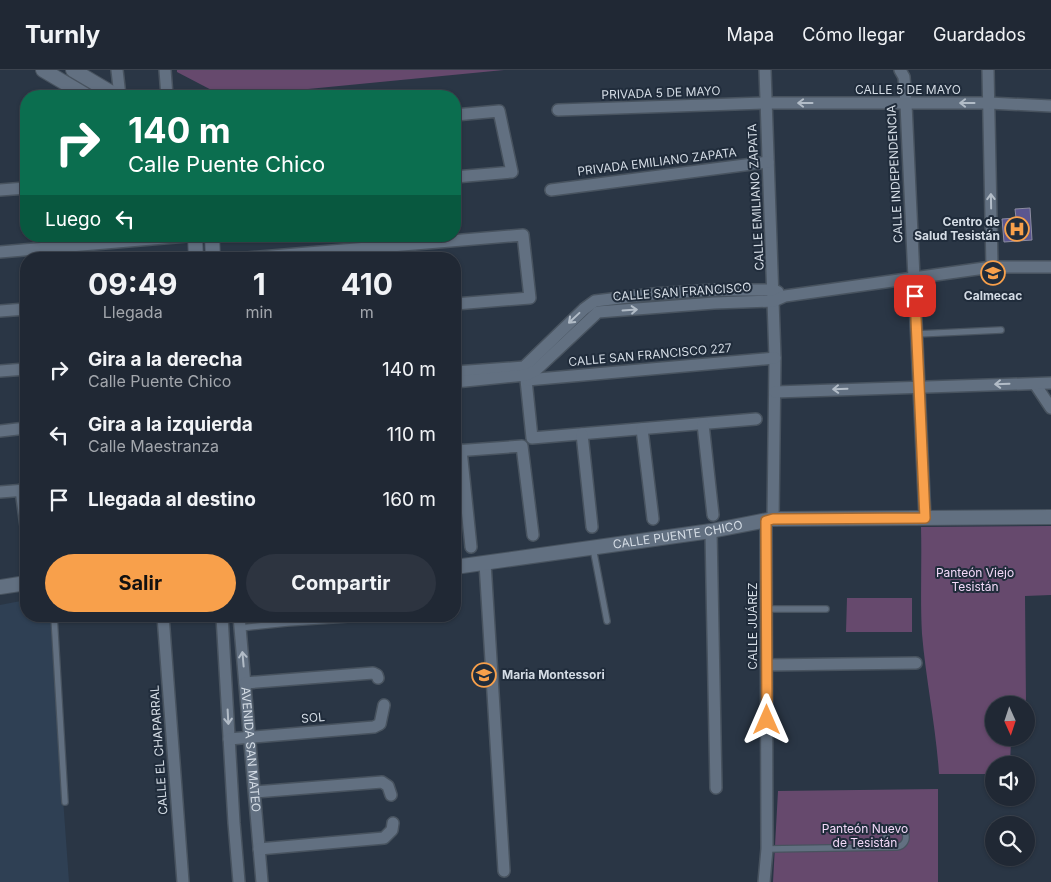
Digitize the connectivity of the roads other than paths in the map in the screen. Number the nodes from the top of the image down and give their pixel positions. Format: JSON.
{"nodes":[{"id":1,"x":44,"y":70,"type":"edge"},
{"id":2,"x":73,"y":70,"type":"edge"},
{"id":3,"x":116,"y":70,"type":"edge"},
{"id":4,"x":165,"y":70,"type":"edge"},
{"id":5,"x":765,"y":70,"type":"edge"},
{"id":6,"x":900,"y":70,"type":"edge"},
{"id":7,"x":988,"y":70,"type":"edge"},
{"id":8,"x":77,"y":90,"type":"edge"},
{"id":9,"x":108,"y":90,"type":"edge"},
{"id":10,"x":118,"y":90,"type":"edge"},
{"id":11,"x":167,"y":90,"type":"edge"},
{"id":12,"x":765,"y":103,"type":"junction"},
{"id":13,"x":989,"y":103,"type":"junction"},
{"id":14,"x":906,"y":104,"type":"junction"},
{"id":15,"x":1051,"y":106,"type":"edge"},
{"id":16,"x":558,"y":110,"type":"dead end"},
{"id":17,"x":461,"y":114,"type":"edge"},
{"id":18,"x":768,"y":162,"type":"junction"},
{"id":19,"x":461,"y":176,"type":"edge"},
{"id":20,"x":20,"y":188,"type":"edge"},
{"id":21,"x":0,"y":190,"type":"edge"},
{"id":22,"x":551,"y":190,"type":"dead end"},
{"id":23,"x":461,"y":240,"type":"edge"},
{"id":24,"x":117,"y":242,"type":"edge"},
{"id":25,"x":439,"y":242,"type":"edge"},
{"id":26,"x":0,"y":252,"type":"edge"},
{"id":27,"x":319,"y":252,"type":"edge"},
{"id":28,"x":1051,"y":266,"type":"edge"},
{"id":29,"x":992,"y":267,"type":"junction"},
{"id":30,"x":914,"y":278,"type":"junction"},
{"id":31,"x":713,"y":290,"type":"junction"},
{"id":32,"x":654,"y":294,"type":"junction"},
{"id":33,"x":774,"y":296,"type":"junction"},
{"id":34,"x":714,"y":303,"type":"junction"},
{"id":35,"x":461,"y":304,"type":"edge"},
{"id":36,"x":594,"y":308,"type":"junction"},
{"id":37,"x":655,"y":308,"type":"junction"},
{"id":38,"x":20,"y":309,"type":"edge"},
{"id":39,"x":0,"y":311,"type":"edge"},
{"id":40,"x":1001,"y":330,"type":"dead end"},
{"id":41,"x":917,"y":334,"type":"junction"},
{"id":42,"x":775,"y":358,"type":"junction"},
{"id":43,"x":20,"y":369,"type":"edge"},
{"id":44,"x":0,"y":371,"type":"edge"},
{"id":45,"x":461,"y":372,"type":"edge"},
{"id":46,"x":526,"y":374,"type":"junction"},
{"id":47,"x":461,"y":381,"type":"edge"},
{"id":48,"x":1051,"y":383,"type":"edge"},
{"id":49,"x":1035,"y":384,"type":"junction"},
{"id":50,"x":918,"y":387,"type":"junction"},
{"id":51,"x":775,"y":392,"type":"junction"},
{"id":52,"x":1051,"y":408,"type":"edge"},
{"id":53,"x":756,"y":419,"type":"dead end"},
{"id":54,"x":703,"y":424,"type":"junction"},
{"id":55,"x":20,"y":429,"type":"edge"},
{"id":56,"x":642,"y":429,"type":"junction"},
{"id":57,"x":0,"y":431,"type":"edge"},
{"id":58,"x":582,"y":434,"type":"junction"},
{"id":59,"x":461,"y":450,"type":"edge"},
{"id":60,"x":461,"y":473,"type":"edge"},
{"id":61,"x":20,"y":490,"type":"edge"},
{"id":62,"x":0,"y":492,"type":"edge"},
{"id":63,"x":713,"y":515,"type":"dead end"},
{"id":64,"x":1051,"y":517,"type":"edge"},
{"id":65,"x":925,"y":518,"type":"junction"},
{"id":66,"x":653,"y":519,"type":"dead end"},
{"id":67,"x":770,"y":520,"type":"junction"},
{"id":68,"x":592,"y":527,"type":"dead end"},
{"id":69,"x":711,"y":531,"type":"junction"},
{"id":70,"x":533,"y":535,"type":"dead end"},
{"id":71,"x":471,"y":548,"type":"dead end"},
{"id":72,"x":593,"y":548,"type":"junction"},
{"id":73,"x":485,"y":563,"type":"junction"},
{"id":74,"x":461,"y":566,"type":"edge"},
{"id":75,"x":20,"y":584,"type":"edge"},
{"id":76,"x":0,"y":587,"type":"edge"},
{"id":77,"x":767,"y":609,"type":"junction"},
{"id":78,"x":826,"y":609,"type":"dead end"},
{"id":79,"x":607,"y":621,"type":"dead end"},
{"id":80,"x":54,"y":622,"type":"edge"},
{"id":81,"x":163,"y":622,"type":"edge"},
{"id":82,"x":222,"y":622,"type":"edge"},
{"id":83,"x":240,"y":622,"type":"edge"},
{"id":84,"x":302,"y":622,"type":"edge"},
{"id":85,"x":287,"y":623,"type":"joint"},
{"id":86,"x":916,"y":663,"type":"dead end"},
{"id":87,"x":767,"y":665,"type":"junction"},
{"id":88,"x":378,"y":678,"type":"dead end"},
{"id":89,"x":245,"y":683,"type":"junction"},
{"id":90,"x":384,"y":705,"type":"dead end"},
{"id":91,"x":249,"y":737,"type":"junction"},
{"id":92,"x":229,"y":739,"type":"junction"},
{"id":93,"x":716,"y":788,"type":"dead end"},
{"id":94,"x":255,"y":792,"type":"junction"},
{"id":95,"x":391,"y":795,"type":"dead end"},
{"id":96,"x":65,"y":802,"type":"dead end"},
{"id":97,"x":393,"y":823,"type":"dead end"},
{"id":98,"x":894,"y":847,"type":"dead end"},
{"id":99,"x":259,"y":848,"type":"junction"},
{"id":100,"x":767,"y":849,"type":"junction"},
{"id":101,"x":504,"y":871,"type":"dead end"},
{"id":102,"x":183,"y":882,"type":"edge"},
{"id":103,"x":239,"y":882,"type":"edge"},
{"id":104,"x":262,"y":882,"type":"edge"},
{"id":105,"x":764,"y":882,"type":"edge"}],
"edges":[{"from":1,"to":8,"type":"main road"},
{"from":2,"to":9,"type":"main road"},
{"from":3,"to":10,"type":"street"},
{"from":4,"to":11,"type":"street"},
{"from":5,"to":12,"type":"street","name":"CALLE EMILIANO ZAPATA"},
{"from":6,"to":14,"type":"street","name":"CALLE INDEPENDENCIA"},
{"from":7,"to":13,"type":"street"},
{"from":14,"to":12,"type":"street","name":"CALLE 5 DE MAYO","one_way":true},
{"from":12,"to":16,"type":"street","name":"PRIVADA 5 DE MAYO"},
{"from":12,"to":18,"type":"street","name":"CALLE EMILIANO ZAPATA"},
{"from":13,"to":14,"type":"street","name":"CALLE 5 DE MAYO","one_way":true},
{"from":13,"to":15,"type":"street","name":"CALLE 5 DE MAYO"},
{"from":29,"to":13,"type":"street","one_way":true},
{"from":14,"to":30,"type":"street","name":"CALLE INDEPENDENCIA"},
{"from":17,"to":19,"type":"street"},
{"from":18,"to":22,"type":"street","name":"PRIVADA EMILIANO ZAPATA"},
{"from":18,"to":33,"type":"street","name":"CALLE EMILIANO ZAPATA"},
{"from":20,"to":21,"type":"street"},
{"from":23,"to":35,"type":"street"},
{"from":24,"to":26,"type":"street"},
{"from":25,"to":27,"type":"street"},
{"from":28,"to":29,"type":"street","name":"CALLE SAN FRANCISCO"},
{"from":29,"to":30,"type":"street","name":"CALLE SAN FRANCISCO"},
{"from":30,"to":33,"type":"street","name":"CALLE SAN FRANCISCO"},
{"from":30,"to":41,"type":"street","name":"CALLE INDEPENDENCIA"},
{"from":31,"to":32,"type":"street","name":"CALLE SAN FRANCISCO"},
{"from":31,"to":33,"type":"street","name":"CALLE SAN FRANCISCO"},
{"from":31,"to":34,"type":"street"},
{"from":32,"to":36,"type":"street","name":"CALLE SAN FRANCISCO"},
{"from":32,"to":37,"type":"street"},
{"from":33,"to":34,"type":"street","name":"CALLE SAN FRANCISCO"},
{"from":33,"to":42,"type":"street","name":"CALLE JUÁREZ"},
{"from":34,"to":37,"type":"street","name":"CALLE SAN FRANCISCO"},
{"from":36,"to":37,"type":"street","name":"CALLE SAN FRANCISCO","one_way":true},
{"from":36,"to":46,"type":"street","name":"CALLE SAN FRANCISCO"},
{"from":38,"to":39,"type":"street"},
{"from":40,"to":41,"type":"lane"},
{"from":41,"to":50,"type":"street","name":"CALLE INDEPENDENCIA"},
{"from":42,"to":46,"type":"street","name":"CALLE SAN FRANCISCO 227"},
{"from":42,"to":51,"type":"street","name":"CALLE JUÁREZ"},
{"from":43,"to":44,"type":"street"},
{"from":45,"to":46,"type":"street"},
{"from":46,"to":47,"type":"street","name":"CALLE SAN FRANCISCO"},
{"from":46,"to":58,"type":"street"},
{"from":48,"to":49,"type":"street"},
{"from":49,"to":50,"type":"street","one_way":true},
{"from":49,"to":52,"type":"street"},
{"from":50,"to":51,"type":"street","one_way":true},
{"from":50,"to":65,"type":"street","name":"CALLE INDEPENDENCIA"},
{"from":51,"to":67,"type":"street","name":"CALLE JUÁREZ"},
{"from":53,"to":54,"type":"street"},
{"from":54,"to":56,"type":"street"},
{"from":54,"to":63,"type":"street"},
{"from":55,"to":57,"type":"street"},
{"from":56,"to":58,"type":"street"},
{"from":56,"to":66,"type":"street"},
{"from":58,"to":68,"type":"street"},
{"from":59,"to":70,"type":"street"},
{"from":60,"to":71,"type":"street"},
{"from":61,"to":62,"type":"street"},
{"from":64,"to":65,"type":"main road","name":"CALLE PUENTE CHICO"},
{"from":65,"to":67,"type":"main road","name":"CALLE PUENTE CHICO"},
{"from":67,"to":69,"type":"main road","name":"CALLE PUENTE CHICO"},
{"from":67,"to":77,"type":"street","name":"CALLE JUÁREZ"},
{"from":69,"to":72,"type":"main road","name":"CALLE PUENTE CHICO"},
{"from":69,"to":93,"type":"street"},
{"from":72,"to":73,"type":"main road","name":"CALLE PUENTE CHICO"},
{"from":72,"to":79,"type":"lane"},
{"from":73,"to":74,"type":"main road","name":"CALLE PUENTE CHICO"},
{"from":73,"to":101,"type":"street"},
{"from":75,"to":76,"type":"main road"},
{"from":77,"to":78,"type":"lane"},
{"from":77,"to":87,"type":"street","name":"CALLE JUÁREZ"},
{"from":80,"to":96,"type":"lane"},
{"from":81,"to":102,"type":"street","name":"CALLE EL CHAPARRAL"},
{"from":82,"to":92,"type":"street","name":"AVENIDA SAN MATEO","one_way":true},
{"from":83,"to":85,"type":"lane"},
{"from":89,"to":83,"type":"street","name":"AVENIDA SAN MATEO","one_way":true},
{"from":84,"to":85,"type":"lane"},
{"from":86,"to":87,"type":"street"},
{"from":87,"to":100,"type":"street","name":"CALLE JUÁREZ"},
{"from":88,"to":89,"type":"street"},
{"from":89,"to":91,"type":"street","name":"AVENIDA SAN MATEO"},
{"from":90,"to":91,"type":"street","name":"SOL"},
{"from":91,"to":92,"type":"street","name":"SOL"},
{"from":91,"to":94,"type":"street","name":"AVENIDA SAN MATEO"},
{"from":92,"to":103,"type":"street","name":"AVENIDA SAN MATEO"},
{"from":94,"to":95,"type":"street"},
{"from":94,"to":99,"type":"street","name":"AVENIDA SAN MATEO"},
{"from":97,"to":99,"type":"street"},
{"from":98,"to":100,"type":"lane"},
{"from":99,"to":104,"type":"street","name":"AVENIDA SAN MATEO"},
{"from":100,"to":105,"type":"street","name":"CALLE JUÁREZ"}]}
